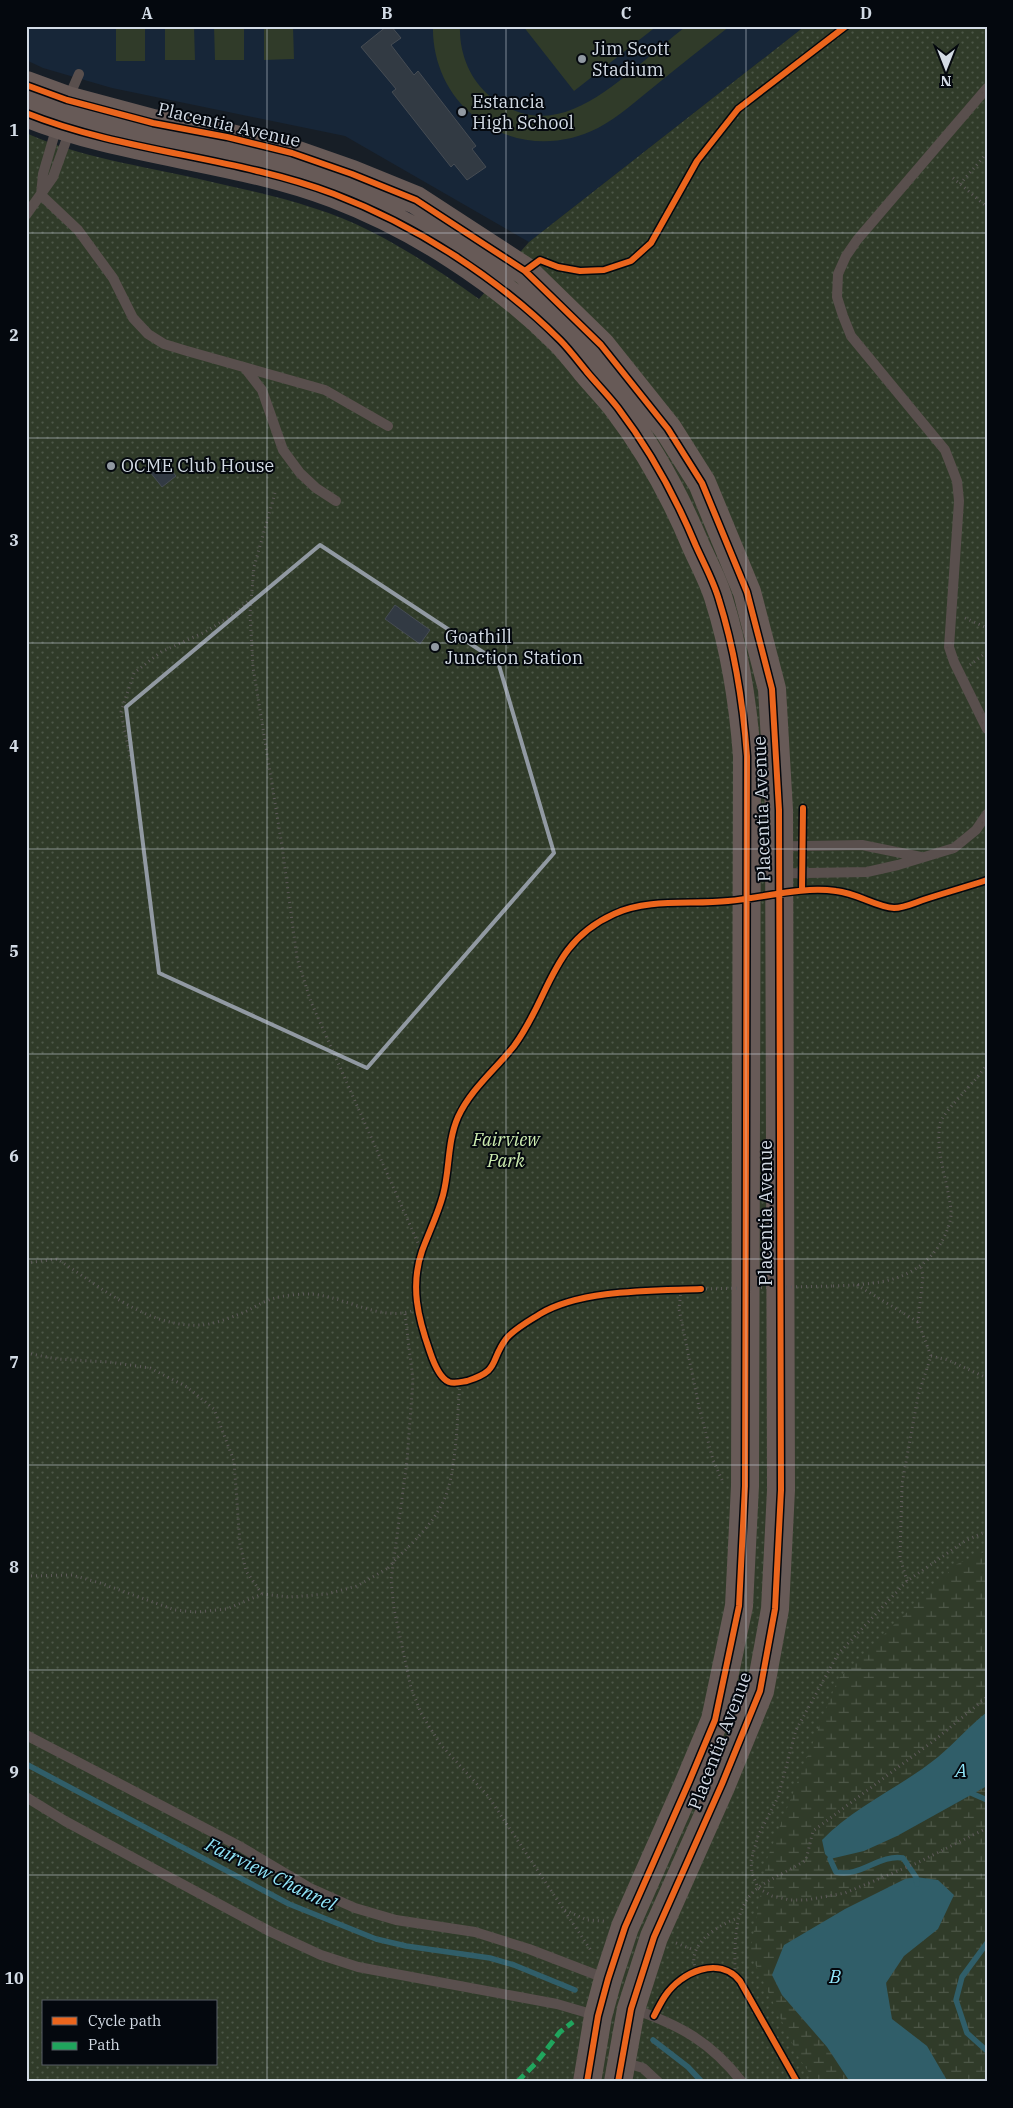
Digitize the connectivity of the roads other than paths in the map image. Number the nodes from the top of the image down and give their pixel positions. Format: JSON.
{"nodes":[{"id":1,"x":79,"y":74,"type":"dead end"},
{"id":2,"x":26,"y":85,"type":"edge"},
{"id":3,"x":987,"y":88,"type":"edge"},
{"id":4,"x":26,"y":113,"type":"edge"},
{"id":5,"x":64,"y":116,"type":"junction"},
{"id":6,"x":41,"y":195,"type":"junction"},
{"id":7,"x":26,"y":215,"type":"edge"},
{"id":8,"x":244,"y":367,"type":"junction"},
{"id":9,"x":388,"y":426,"type":"dead end"},
{"id":10,"x":336,"y":501,"type":"dead end"},
{"id":11,"x":987,"y":729,"type":"edge"},
{"id":12,"x":987,"y":814,"type":"edge"},
{"id":13,"x":780,"y":846,"type":"junction"},
{"id":14,"x":922,"y":858,"type":"junction"},
{"id":15,"x":748,"y":860,"type":"junction"},
{"id":16,"x":780,"y":874,"type":"junction"},
{"id":17,"x":26,"y":1735,"type":"edge"},
{"id":18,"x":26,"y":1797,"type":"edge"},
{"id":19,"x":608,"y":1979,"type":"junction"},
{"id":20,"x":632,"y":2009,"type":"junction"},
{"id":21,"x":598,"y":2016,"type":"junction"},
{"id":22,"x":619,"y":2072,"type":"edge"},
{"id":23,"x":587,"y":2082,"type":"edge"},
{"id":24,"x":658,"y":2082,"type":"edge"},
{"id":25,"x":742,"y":2082,"type":"edge"}],
"edges":[{"from":1,"to":5,"type":"lane"},
{"from":2,"to":5,"type":"main road","name":"Placentia Avenue"},
{"from":3,"to":11,"type":"lane"},
{"from":4,"to":5,"type":"main road","name":"Placentia Avenue"},
{"from":5,"to":6,"type":"lane"},
{"from":5,"to":13,"type":"main road","name":"Placentia Avenue"},
{"from":5,"to":15,"type":"main road","name":"Placentia Avenue"},
{"from":6,"to":7,"type":"lane"},
{"from":6,"to":8,"type":"lane"},
{"from":8,"to":9,"type":"lane"},
{"from":8,"to":10,"type":"lane"},
{"from":12,"to":14,"type":"lane"},
{"from":13,"to":14,"type":"lane"},
{"from":13,"to":15,"type":"lane"},
{"from":13,"to":16,"type":"main road","name":"Placentia Avenue"},
{"from":14,"to":16,"type":"lane"},
{"from":15,"to":16,"type":"lane"},
{"from":15,"to":19,"type":"main road","name":"Placentia Avenue"},
{"from":16,"to":20,"type":"main road","name":"Placentia Avenue"},
{"from":17,"to":19,"type":"lane"},
{"from":18,"to":21,"type":"lane"},
{"from":19,"to":21,"type":"main road","name":"Placentia Avenue"},
{"from":20,"to":22,"type":"main road","name":"Placentia Avenue"},
{"from":20,"to":25,"type":"lane"},
{"from":21,"to":23,"type":"main road","name":"Placentia Avenue"},
{"from":22,"to":24,"type":"lane"}]}
